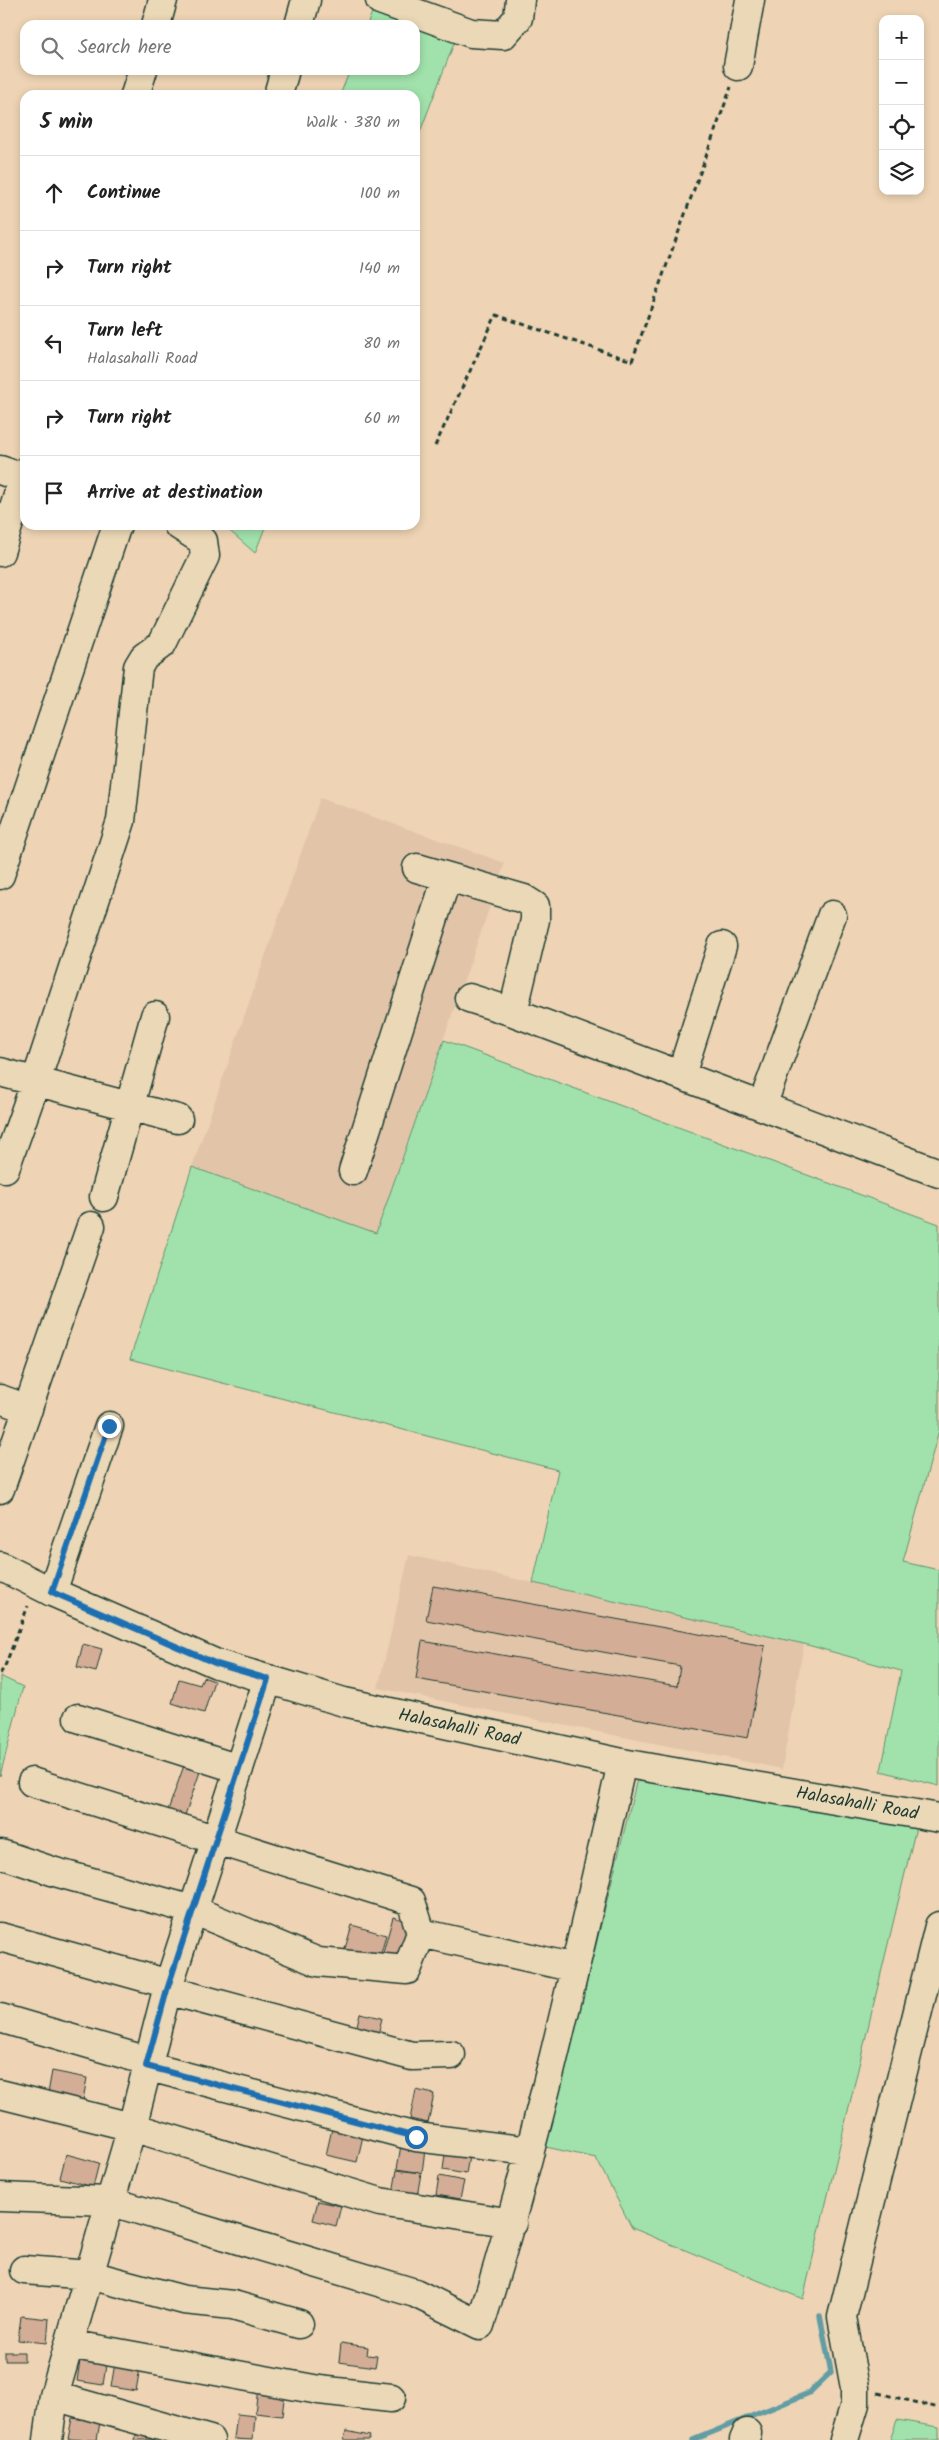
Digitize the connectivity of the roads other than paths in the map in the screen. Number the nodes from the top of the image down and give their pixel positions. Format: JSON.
{"nodes":[{"id":1,"x":163,"y":0,"type":"edge"},
{"id":2,"x":306,"y":0,"type":"edge"},
{"id":3,"x":380,"y":0,"type":"edge"},
{"id":4,"x":520,"y":0,"type":"edge"},
{"id":5,"x":750,"y":0,"type":"edge"},
{"id":6,"x":157,"y":20,"type":"edge"},
{"id":7,"x":300,"y":20,"type":"edge"},
{"id":8,"x":738,"y":66,"type":"road end"},
{"id":9,"x":142,"y":75,"type":"edge"},
{"id":10,"x":284,"y":75,"type":"edge"},
{"id":11,"x":137,"y":90,"type":"edge"},
{"id":12,"x":279,"y":90,"type":"edge"},
{"id":13,"x":16,"y":473,"type":"edge"},
{"id":14,"x":115,"y":530,"type":"edge"},
{"id":15,"x":186,"y":530,"type":"edge"},
{"id":16,"x":0,"y":552,"type":"edge"},
{"id":17,"x":417,"y":868,"type":"dead end"},
{"id":18,"x":0,"y":874,"type":"edge"},
{"id":19,"x":447,"y":877,"type":"junction"},
{"id":20,"x":832,"y":915,"type":"dead end"},
{"id":21,"x":722,"y":946,"type":"dead end"},
{"id":22,"x":469,"y":998,"type":"dead end"},
{"id":23,"x":513,"y":1012,"type":"junction"},
{"id":24,"x":156,"y":1016,"type":"dead end"},
{"id":25,"x":0,"y":1072,"type":"edge"},
{"id":26,"x":681,"y":1075,"type":"junction"},
{"id":27,"x":36,"y":1081,"type":"junction"},
{"id":28,"x":130,"y":1106,"type":"junction"},
{"id":29,"x":762,"y":1106,"type":"junction"},
{"id":30,"x":178,"y":1119,"type":"dead end"},
{"id":31,"x":5,"y":1168,"type":"dead end"},
{"id":32,"x":353,"y":1171,"type":"dead end"},
{"id":33,"x":939,"y":1173,"type":"edge"},
{"id":34,"x":104,"y":1197,"type":"dead end"},
{"id":35,"x":91,"y":1226,"type":"dead end"},
{"id":36,"x":0,"y":1399,"type":"edge"},
{"id":37,"x":28,"y":1409,"type":"junction"},
{"id":38,"x":109,"y":1426,"type":"dead end"},
{"id":39,"x":0,"y":1489,"type":"edge"},
{"id":40,"x":0,"y":1566,"type":"edge"},
{"id":41,"x":44,"y":1588,"type":"junction"},
{"id":42,"x":268,"y":1679,"type":"junction"},
{"id":43,"x":78,"y":1718,"type":"dead end"},
{"id":44,"x":622,"y":1762,"type":"junction"},
{"id":45,"x":239,"y":1769,"type":"junction"},
{"id":46,"x":32,"y":1782,"type":"dead end"},
{"id":47,"x":939,"y":1818,"type":"edge"},
{"id":48,"x":216,"y":1839,"type":"junction"},
{"id":49,"x":1,"y":1854,"type":"edge"},
{"id":50,"x":193,"y":1910,"type":"junction"},
{"id":51,"x":939,"y":1926,"type":"edge"},
{"id":52,"x":421,"y":1932,"type":"junction"},
{"id":53,"x":0,"y":1936,"type":"edge"},
{"id":54,"x":575,"y":1968,"type":"junction"},
{"id":55,"x":168,"y":1987,"type":"junction"},
{"id":56,"x":0,"y":2018,"type":"edge"},
{"id":57,"x":451,"y":2055,"type":"dead end"},
{"id":58,"x":147,"y":2064,"type":"junction"},
{"id":59,"x":0,"y":2094,"type":"edge"},
{"id":60,"x":132,"y":2127,"type":"junction"},
{"id":61,"x":530,"y":2151,"type":"junction"},
{"id":62,"x":0,"y":2197,"type":"edge"},
{"id":63,"x":109,"y":2201,"type":"junction"},
{"id":64,"x":512,"y":2223,"type":"junction"},
{"id":65,"x":24,"y":2270,"type":"dead end"},
{"id":66,"x":90,"y":2275,"type":"junction"},
{"id":67,"x":299,"y":2324,"type":"dead end"},
{"id":68,"x":69,"y":2344,"type":"junction"},
{"id":69,"x":54,"y":2396,"type":"junction"},
{"id":70,"x":390,"y":2398,"type":"dead end"},
{"id":71,"x":48,"y":2440,"type":"edge"},
{"id":72,"x":210,"y":2440,"type":"edge"},
{"id":73,"x":844,"y":2440,"type":"edge"}],
"edges":[{"from":1,"to":6,"type":"street"},
{"from":2,"to":7,"type":"street"},
{"from":3,"to":4,"type":"street"},
{"from":5,"to":8,"type":"street"},
{"from":9,"to":11,"type":"street"},
{"from":10,"to":12,"type":"street"},
{"from":13,"to":16,"type":"street"},
{"from":14,"to":18,"type":"street"},
{"from":15,"to":27,"type":"street"},
{"from":17,"to":19,"type":"street"},
{"from":19,"to":23,"type":"street"},
{"from":19,"to":32,"type":"street"},
{"from":20,"to":29,"type":"street"},
{"from":21,"to":26,"type":"street"},
{"from":22,"to":23,"type":"street"},
{"from":23,"to":26,"type":"street"},
{"from":24,"to":28,"type":"street"},
{"from":25,"to":27,"type":"street"},
{"from":26,"to":29,"type":"street"},
{"from":27,"to":28,"type":"street"},
{"from":27,"to":31,"type":"street"},
{"from":28,"to":30,"type":"street"},
{"from":28,"to":34,"type":"street"},
{"from":29,"to":33,"type":"street"},
{"from":35,"to":37,"type":"street"},
{"from":36,"to":37,"type":"street"},
{"from":37,"to":39,"type":"street"},
{"from":38,"to":41,"type":"street"},
{"from":40,"to":41,"type":"street","name":"Halasahalli Road"},
{"from":41,"to":42,"type":"street","name":"Halasahalli Road"},
{"from":42,"to":44,"type":"street","name":"Halasahalli Road"},
{"from":42,"to":45,"type":"street"},
{"from":43,"to":45,"type":"street"},
{"from":44,"to":47,"type":"street","name":"Halasahalli Road"},
{"from":44,"to":54,"type":"street"},
{"from":45,"to":48,"type":"street"},
{"from":46,"to":48,"type":"street"},
{"from":48,"to":50,"type":"street"},
{"from":48,"to":52,"type":"street"},
{"from":49,"to":50,"type":"street"},
{"from":50,"to":52,"type":"street"},
{"from":50,"to":55,"type":"street"},
{"from":51,"to":73,"type":"street"},
{"from":52,"to":54,"type":"street"},
{"from":53,"to":55,"type":"street"},
{"from":54,"to":61,"type":"street"},
{"from":55,"to":57,"type":"street"},
{"from":55,"to":58,"type":"street"},
{"from":56,"to":58,"type":"street"},
{"from":58,"to":60,"type":"street"},
{"from":58,"to":61,"type":"street"},
{"from":59,"to":60,"type":"street"},
{"from":60,"to":63,"type":"street"},
{"from":60,"to":64,"type":"street"},
{"from":61,"to":64,"type":"street"},
{"from":62,"to":63,"type":"street"},
{"from":63,"to":64,"type":"street"},
{"from":63,"to":66,"type":"street"},
{"from":65,"to":66,"type":"street"},
{"from":66,"to":67,"type":"street"},
{"from":66,"to":68,"type":"street"},
{"from":68,"to":69,"type":"street"},
{"from":68,"to":70,"type":"street"},
{"from":69,"to":71,"type":"street"},
{"from":69,"to":72,"type":"street"}]}
